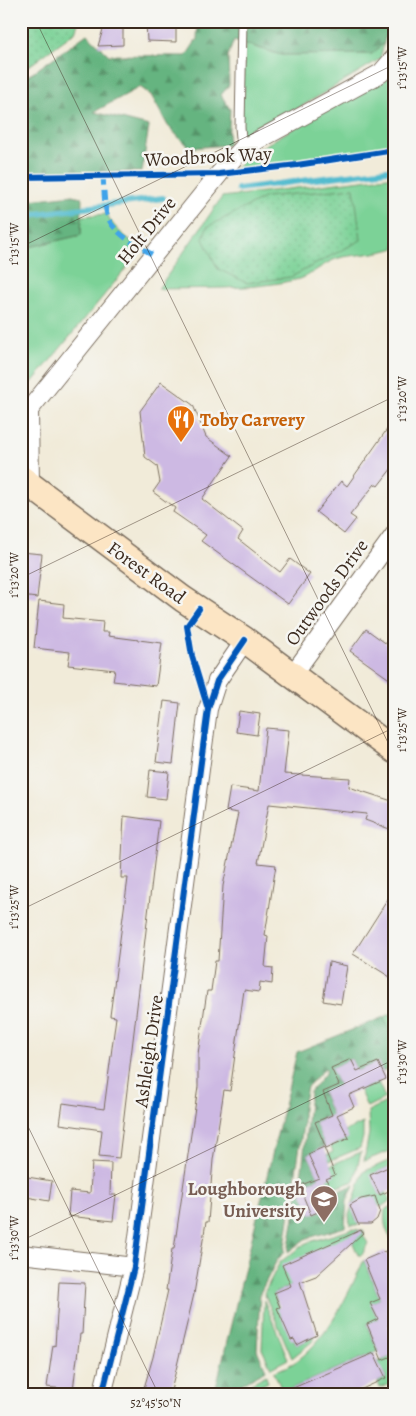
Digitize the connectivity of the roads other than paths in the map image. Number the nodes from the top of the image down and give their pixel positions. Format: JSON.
{"nodes":[{"id":1,"x":242,"y":21,"type":"edge"},
{"id":2,"x":395,"y":57,"type":"edge"},
{"id":3,"x":242,"y":149,"type":"junction"},
{"id":4,"x":25,"y":411,"type":"edge"},
{"id":5,"x":26,"y":481,"type":"edge"},
{"id":6,"x":395,"y":534,"type":"edge"},
{"id":7,"x":245,"y":640,"type":"junction"},
{"id":8,"x":293,"y":674,"type":"junction"},
{"id":9,"x":395,"y":751,"type":"edge"},
{"id":10,"x":21,"y":1254,"type":"edge"},
{"id":11,"x":134,"y":1267,"type":"junction"},
{"id":12,"x":102,"y":1395,"type":"edge"}],
"edges":[{"from":1,"to":3,"type":"lane"},
{"from":2,"to":3,"type":"street","name":"Holt Drive"},
{"from":3,"to":4,"type":"street","name":"Holt Drive"},
{"from":4,"to":5,"type":"street","name":"Holt Drive"},
{"from":5,"to":7,"type":"street","name":"Forest Road"},
{"from":6,"to":8,"type":"street","name":"Outwoods Drive"},
{"from":7,"to":8,"type":"street","name":"Forest Road"},
{"from":7,"to":11,"type":"street","name":"Ashleigh Drive"},
{"from":8,"to":9,"type":"street","name":"Forest Road"},
{"from":10,"to":11,"type":"street"},
{"from":11,"to":12,"type":"street","name":"Ashleigh Drive"}]}
